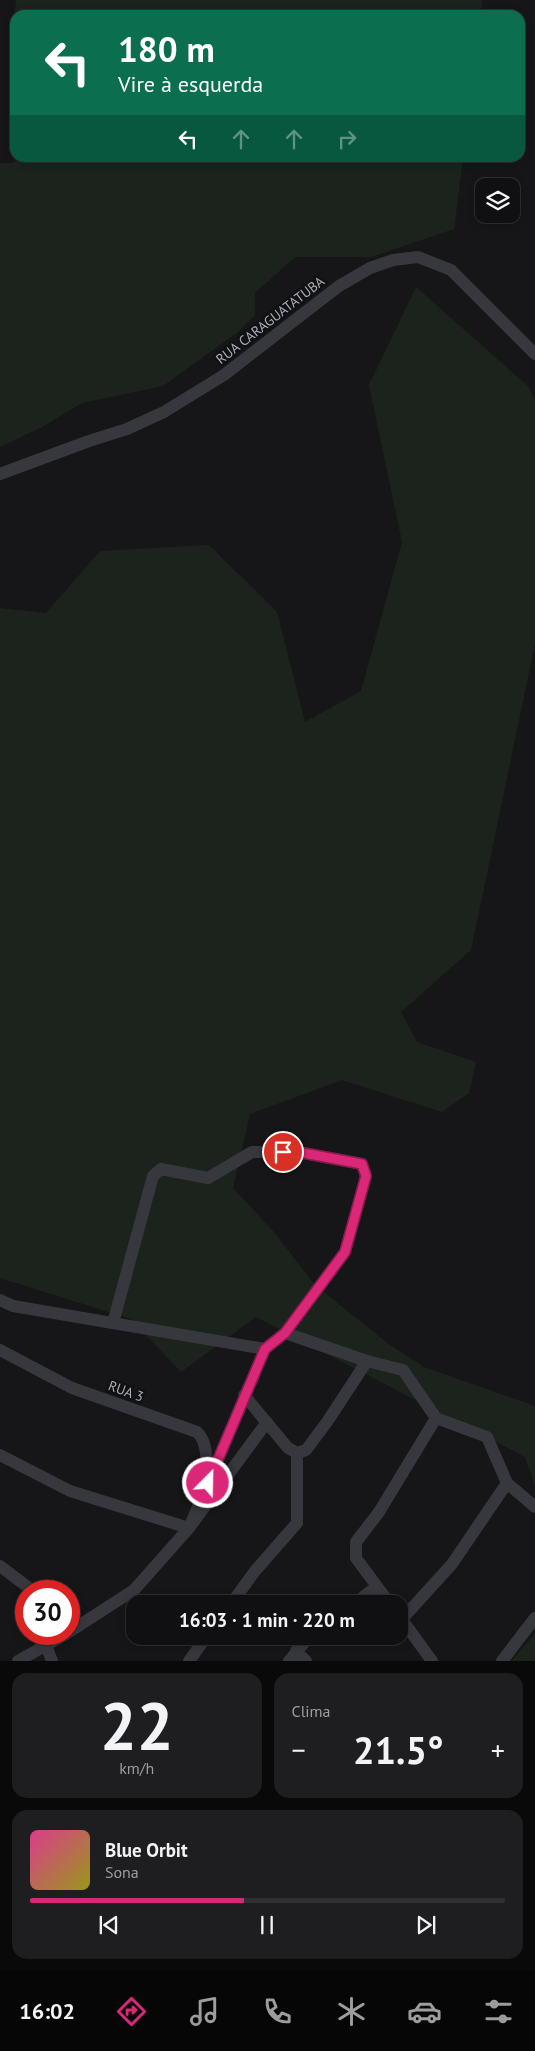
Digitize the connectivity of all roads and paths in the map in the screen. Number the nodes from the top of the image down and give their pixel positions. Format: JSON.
{"nodes":[{"id":1,"x":535,"y":354,"type":"edge"},
{"id":2,"x":0,"y":474,"type":"edge"},
{"id":3,"x":0,"y":1300,"type":"edge"},
{"id":4,"x":113,"y":1323,"type":"junction"},
{"id":5,"x":285,"y":1333,"type":"junction"},
{"id":6,"x":265,"y":1349,"type":"junction"},
{"id":7,"x":0,"y":1350,"type":"edge"},
{"id":8,"x":367,"y":1361,"type":"junction"},
{"id":9,"x":244,"y":1395,"type":"junction"},
{"id":10,"x":436,"y":1418,"type":"junction"},
{"id":11,"x":267,"y":1422,"type":"junction"},
{"id":12,"x":297,"y":1454,"type":"junction"},
{"id":13,"x":0,"y":1455,"type":"edge"},
{"id":14,"x":208,"y":1483,"type":"junction"},
{"id":15,"x":507,"y":1483,"type":"junction"},
{"id":16,"x":535,"y":1507,"type":"edge"},
{"id":17,"x":189,"y":1528,"type":"junction"},
{"id":18,"x":0,"y":1566,"type":"edge"},
{"id":19,"x":18,"y":1580,"type":"edge"},
{"id":20,"x":376,"y":1587,"type":"junction"},
{"id":21,"x":238,"y":1595,"type":"edge"},
{"id":22,"x":366,"y":1595,"type":"edge"},
{"id":23,"x":383,"y":1595,"type":"edge"},
{"id":24,"x":408,"y":1611,"type":"edge"},
{"id":25,"x":535,"y":1618,"type":"edge"},
{"id":26,"x":80,"y":1625,"type":"edge"},
{"id":27,"x":408,"y":1628,"type":"edge"},
{"id":28,"x":46,"y":1645,"type":"joint"},
{"id":29,"x":201,"y":1645,"type":"edge"},
{"id":30,"x":302,"y":1645,"type":"edge"},
{"id":31,"x":293,"y":1656,"type":"edge"},
{"id":32,"x":430,"y":1660,"type":"edge"},
{"id":33,"x":18,"y":1661,"type":"edge"},
{"id":34,"x":52,"y":1661,"type":"edge"},
{"id":35,"x":189,"y":1661,"type":"edge"},
{"id":36,"x":306,"y":1661,"type":"edge"},
{"id":37,"x":502,"y":1661,"type":"edge"}],
"edges":[{"from":1,"to":2,"type":"street","name":"RUA CARAGUATATUBA"},
{"from":3,"to":4,"type":"street"},
{"from":4,"to":5,"type":"street"},
{"from":4,"to":6,"type":"street"},
{"from":5,"to":6,"type":"street"},
{"from":5,"to":8,"type":"street"},
{"from":6,"to":9,"type":"street"},
{"from":7,"to":14,"type":"street","name":"RUA 3"},
{"from":8,"to":10,"type":"street"},
{"from":8,"to":12,"type":"street"},
{"from":9,"to":11,"type":"street"},
{"from":9,"to":14,"type":"street"},
{"from":10,"to":15,"type":"street"},
{"from":10,"to":20,"type":"street"},
{"from":11,"to":12,"type":"street"},
{"from":11,"to":17,"type":"street"},
{"from":12,"to":21,"type":"street"},
{"from":13,"to":17,"type":"street"},
{"from":14,"to":17,"type":"street"},
{"from":15,"to":16,"type":"street"},
{"from":15,"to":24,"type":"street"},
{"from":17,"to":26,"type":"street"},
{"from":18,"to":19,"type":"street"},
{"from":20,"to":22,"type":"street"},
{"from":20,"to":23,"type":"street"},
{"from":25,"to":37,"type":"street"},
{"from":27,"to":32,"type":"street"},
{"from":28,"to":33,"type":"street"},
{"from":28,"to":34,"type":"street"},
{"from":29,"to":35,"type":"street"},
{"from":30,"to":31,"type":"street"},
{"from":31,"to":36,"type":"street"}]}
